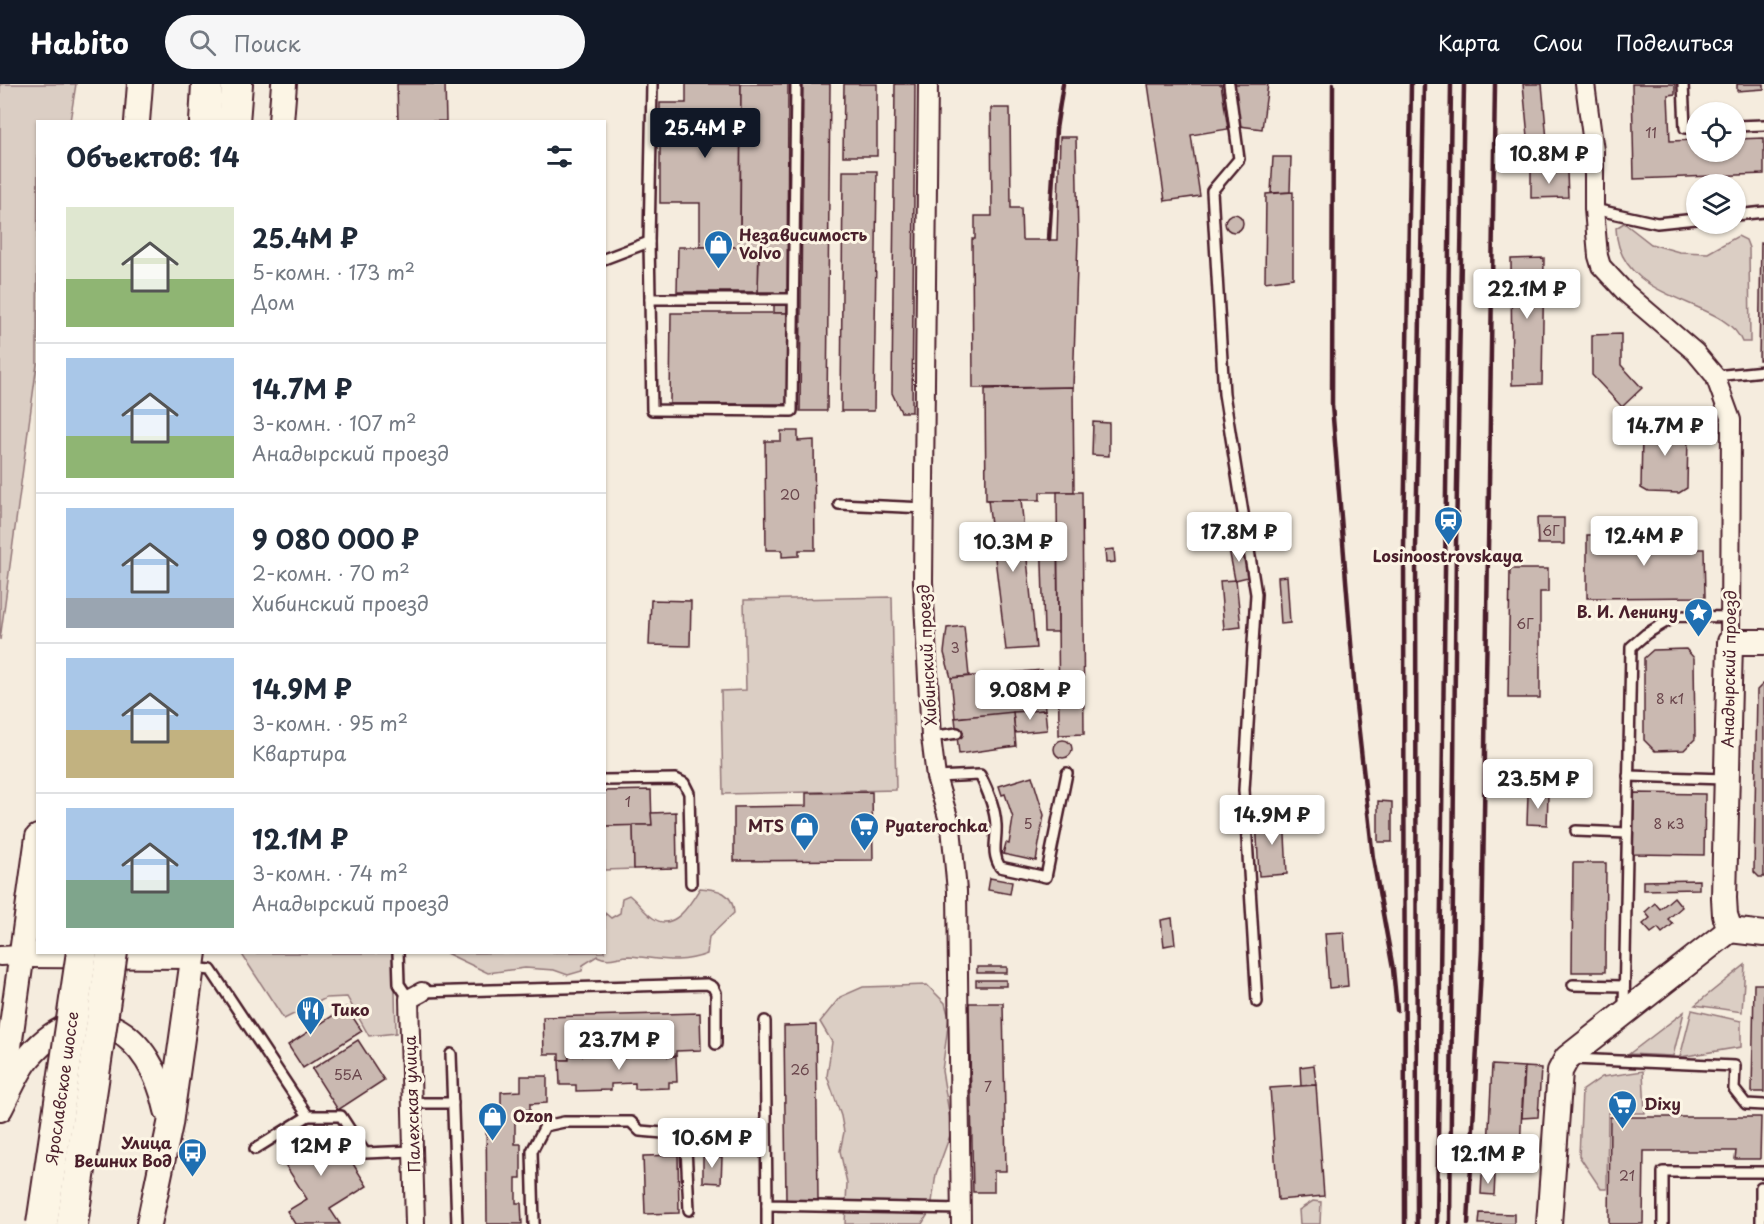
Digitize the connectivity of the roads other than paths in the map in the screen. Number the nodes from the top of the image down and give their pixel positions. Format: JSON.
{"nodes":[{"id":1,"x":140,"y":84,"type":"edge"},
{"id":2,"x":207,"y":84,"type":"edge"},
{"id":3,"x":237,"y":84,"type":"edge"},
{"id":4,"x":250,"y":84,"type":"edge"},
{"id":5,"x":284,"y":84,"type":"edge"},
{"id":6,"x":652,"y":84,"type":"edge"},
{"id":7,"x":796,"y":84,"type":"edge"},
{"id":8,"x":928,"y":84,"type":"edge"},
{"id":9,"x":1229,"y":84,"type":"edge"},
{"id":10,"x":1585,"y":84,"type":"edge"},
{"id":11,"x":1683,"y":84,"type":"edge"},
{"id":12,"x":137,"y":120,"type":"edge"},
{"id":13,"x":205,"y":120,"type":"edge"},
{"id":14,"x":234,"y":120,"type":"edge"},
{"id":15,"x":241,"y":120,"type":"edge"},
{"id":16,"x":281,"y":120,"type":"edge"},
{"id":17,"x":1764,"y":125,"type":"edge"},
{"id":18,"x":1746,"y":126,"type":"edge"},
{"id":19,"x":1686,"y":128,"type":"edge"},
{"id":20,"x":1594,"y":209,"type":"junction"},
{"id":21,"x":1764,"y":212,"type":"edge"},
{"id":22,"x":1746,"y":214,"type":"edge"},
{"id":23,"x":1686,"y":220,"type":"edge"},
{"id":24,"x":649,"y":242,"type":"junction"},
{"id":25,"x":606,"y":258,"type":"edge"},
{"id":26,"x":792,"y":299,"type":"junction"},
{"id":27,"x":650,"y":300,"type":"junction"},
{"id":28,"x":1764,"y":371,"type":"edge"},
{"id":29,"x":1715,"y":376,"type":"junction"},
{"id":30,"x":839,"y":504,"type":"dead end"},
{"id":31,"x":925,"y":508,"type":"junction"},
{"id":32,"x":1730,"y":617,"type":"junction"},
{"id":33,"x":1730,"y":642,"type":"junction"},
{"id":34,"x":1764,"y":642,"type":"edge"},
{"id":35,"x":957,"y":733,"type":"dead end"},
{"id":36,"x":931,"y":737,"type":"junction"},
{"id":37,"x":1067,"y":773,"type":"dead end"},
{"id":38,"x":1628,"y":776,"type":"junction"},
{"id":39,"x":936,"y":777,"type":"junction"},
{"id":40,"x":1726,"y":779,"type":"junction"},
{"id":41,"x":606,"y":780,"type":"edge"},
{"id":42,"x":1576,"y":831,"type":"dead end"},
{"id":43,"x":1627,"y":833,"type":"junction"},
{"id":44,"x":36,"y":846,"type":"edge"},
{"id":45,"x":691,"y":883,"type":"dead end"},
{"id":46,"x":1730,"y":930,"type":"junction"},
{"id":47,"x":1764,"y":934,"type":"edge"},
{"id":48,"x":82,"y":954,"type":"edge"},
{"id":49,"x":112,"y":954,"type":"edge"},
{"id":50,"x":398,"y":954,"type":"edge"},
{"id":51,"x":11,"y":955,"type":"edge"},
{"id":52,"x":193,"y":959,"type":"edge"},
{"id":53,"x":1573,"y":985,"type":"dead end"},
{"id":54,"x":1624,"y":986,"type":"junction"},
{"id":55,"x":415,"y":995,"type":"junction"},
{"id":56,"x":1257,"y":1002,"type":"dead end"},
{"id":57,"x":1624,"y":1015,"type":"junction"},
{"id":58,"x":765,"y":1020,"type":"dead end"},
{"id":59,"x":716,"y":1044,"type":"dead end"},
{"id":60,"x":5,"y":1046,"type":"edge"},
{"id":61,"x":451,"y":1054,"type":"dead end"},
{"id":62,"x":1567,"y":1058,"type":"junction"},
{"id":63,"x":453,"y":1102,"type":"junction"},
{"id":64,"x":411,"y":1103,"type":"junction"},
{"id":65,"x":1764,"y":1105,"type":"edge"},
{"id":66,"x":0,"y":1108,"type":"edge"},
{"id":67,"x":308,"y":1116,"type":"junction"},
{"id":68,"x":170,"y":1124,"type":"junction"},
{"id":69,"x":255,"y":1149,"type":"dead end"},
{"id":70,"x":413,"y":1151,"type":"junction"},
{"id":71,"x":1764,"y":1172,"type":"edge"},
{"id":72,"x":1761,"y":1187,"type":"dead end"},
{"id":73,"x":767,"y":1205,"type":"junction"},
{"id":74,"x":689,"y":1210,"type":"dead end"},
{"id":75,"x":961,"y":1216,"type":"edge"},
{"id":76,"x":42,"y":1224,"type":"edge"},
{"id":77,"x":72,"y":1224,"type":"edge"},
{"id":78,"x":149,"y":1224,"type":"edge"},
{"id":79,"x":415,"y":1224,"type":"edge"},
{"id":80,"x":457,"y":1224,"type":"edge"},
{"id":81,"x":534,"y":1224,"type":"edge"},
{"id":82,"x":767,"y":1224,"type":"edge"},
{"id":83,"x":1549,"y":1224,"type":"edge"},
{"id":84,"x":1663,"y":1224,"type":"edge"},
{"id":85,"x":1761,"y":1224,"type":"edge"}],
"edges":[{"from":1,"to":12,"type":"street"},
{"from":2,"to":13,"type":"main road"},
{"from":3,"to":14,"type":"main road"},
{"from":4,"to":15,"type":"street"},
{"from":5,"to":16,"type":"street"},
{"from":6,"to":24,"type":"lane"},
{"from":7,"to":26,"type":"lane"},
{"from":8,"to":31,"type":"street","name":"Хибинский проезд"},
{"from":9,"to":56,"type":"lane"},
{"from":10,"to":20,"type":"street","name":"Анадырский проезд"},
{"from":11,"to":19,"type":"lane"},
{"from":17,"to":18,"type":"lane"},
{"from":20,"to":23,"type":"lane"},
{"from":20,"to":29,"type":"street","name":"Анадырский проезд"},
{"from":21,"to":22,"type":"lane"},
{"from":24,"to":25,"type":"lane"},
{"from":24,"to":27,"type":"lane"},
{"from":26,"to":27,"type":"lane"},
{"from":26,"to":27,"type":"lane"},
{"from":28,"to":29,"type":"lane"},
{"from":29,"to":32,"type":"street","name":"Анадырский проезд"},
{"from":30,"to":31,"type":"lane"},
{"from":31,"to":36,"type":"street","name":"Хибинский проезд"},
{"from":32,"to":33,"type":"street","name":"Анадырский проезд"},
{"from":32,"to":38,"type":"lane"},
{"from":33,"to":34,"type":"street"},
{"from":33,"to":40,"type":"street","name":"Анадырский проезд"},
{"from":35,"to":36,"type":"lane"},
{"from":36,"to":39,"type":"street","name":"Хибинский проезд"},
{"from":37,"to":39,"type":"lane"},
{"from":38,"to":40,"type":"lane"},
{"from":38,"to":43,"type":"lane"},
{"from":39,"to":75,"type":"street","name":"Хибинский проезд"},
{"from":40,"to":46,"type":"street","name":"Анадырский проезд"},
{"from":41,"to":45,"type":"lane"},
{"from":42,"to":43,"type":"lane"},
{"from":43,"to":54,"type":"lane"},
{"from":44,"to":51,"type":"street"},
{"from":46,"to":47,"type":"street"},
{"from":46,"to":57,"type":"street"},
{"from":48,"to":76,"type":"main road","name":"Ярославское шоссе","bridge":true},
{"from":49,"to":77,"type":"main road","name":"Ярославское шоссе","bridge":true},
{"from":50,"to":55,"type":"lane"},
{"from":51,"to":52,"type":"street"},
{"from":51,"to":60,"type":"street"},
{"from":52,"to":67,"type":"lane"},
{"from":52,"to":68,"type":"street"},
{"from":53,"to":54,"type":"lane"},
{"from":54,"to":57,"type":"lane"},
{"from":55,"to":59,"type":"lane"},
{"from":55,"to":64,"type":"street","name":"Палехская улица"},
{"from":57,"to":62,"type":"street"},
{"from":58,"to":73,"type":"lane"},
{"from":60,"to":66,"type":"street"},
{"from":61,"to":63,"type":"lane"},
{"from":62,"to":65,"type":"lane"},
{"from":62,"to":83,"type":"street"},
{"from":63,"to":64,"type":"lane"},
{"from":63,"to":80,"type":"lane"},
{"from":64,"to":70,"type":"street","name":"Палехская улица"},
{"from":66,"to":68,"type":"street"},
{"from":67,"to":69,"type":"lane"},
{"from":67,"to":70,"type":"lane"},
{"from":68,"to":78,"type":"street"},
{"from":70,"to":79,"type":"street","name":"Палехская улица"},
{"from":71,"to":84,"type":"lane"},
{"from":72,"to":85,"type":"lane"},
{"from":73,"to":75,"type":"lane"},
{"from":73,"to":82,"type":"lane"},
{"from":74,"to":81,"type":"lane"}]}
